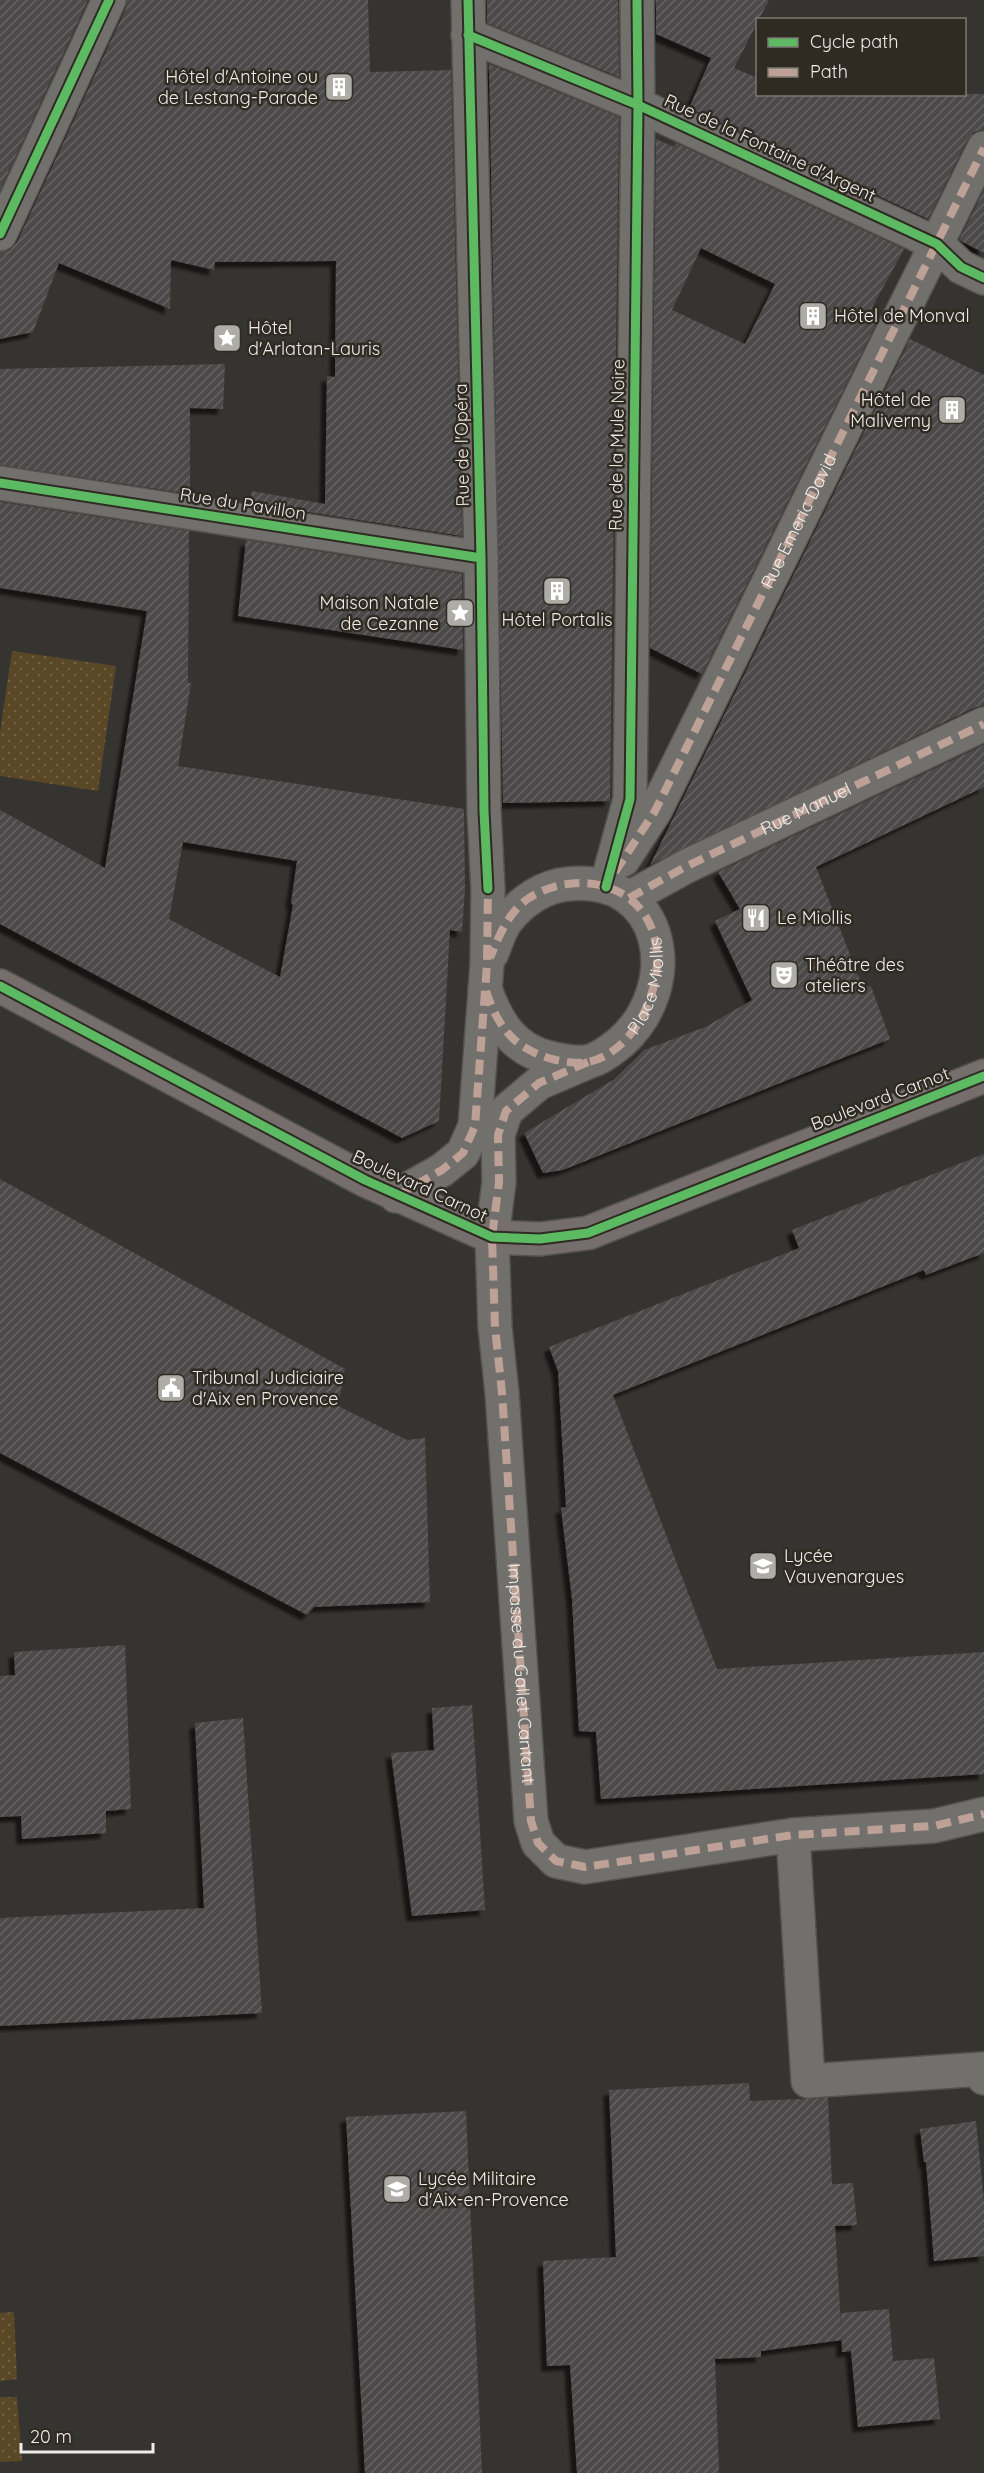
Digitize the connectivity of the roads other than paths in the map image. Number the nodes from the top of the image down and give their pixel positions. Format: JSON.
{"nodes":[{"id":1,"x":109,"y":0,"type":"edge"},
{"id":2,"x":468,"y":0,"type":"edge"},
{"id":3,"x":637,"y":0,"type":"edge"},
{"id":4,"x":468,"y":35,"type":"junction"},
{"id":5,"x":638,"y":105,"type":"junction"},
{"id":6,"x":984,"y":148,"type":"edge"},
{"id":7,"x":0,"y":234,"type":"edge"},
{"id":8,"x":937,"y":244,"type":"junction"},
{"id":9,"x":984,"y":278,"type":"edge"},
{"id":10,"x":0,"y":483,"type":"edge"},
{"id":11,"x":481,"y":558,"type":"junction"},
{"id":12,"x":984,"y":724,"type":"edge"},
{"id":13,"x":617,"y":892,"type":"junction"},
{"id":14,"x":486,"y":976,"type":"junction"},
{"id":15,"x":0,"y":986,"type":"edge"},
{"id":16,"x":588,"y":1062,"type":"junction"},
{"id":17,"x":984,"y":1076,"type":"edge"},
{"id":18,"x":396,"y":1196,"type":"junction"},
{"id":19,"x":492,"y":1237,"type":"junction"},
{"id":20,"x":984,"y":1814,"type":"edge"},
{"id":21,"x":794,"y":1835,"type":"junction"},
{"id":22,"x":984,"y":2078,"type":"edge"}],
"edges":[{"from":1,"to":7,"type":"street"},
{"from":2,"to":4,"type":"street","name":"Rue de l'Opéra"},
{"from":3,"to":5,"type":"street","name":"Rue de la Mule Noire"},
{"from":4,"to":5,"type":"street","name":"Rue de la Fontaine d'Argent"},
{"from":4,"to":11,"type":"street","name":"Rue de l'Opéra"},
{"from":5,"to":8,"type":"street","name":"Rue de la Fontaine d'Argent"},
{"from":5,"to":13,"type":"street","name":"Rue de la Mule Noire"},
{"from":6,"to":8,"type":"street","name":"Rue Emeric David"},
{"from":8,"to":9,"type":"street","name":"Rue de la Fontaine d'Argent"},
{"from":8,"to":13,"type":"street","name":"Rue Emeric David"},
{"from":10,"to":11,"type":"street","name":"Rue du Pavillon"},
{"from":11,"to":14,"type":"street","name":"Rue de l'Opéra"},
{"from":12,"to":13,"type":"street","name":"Rue Manuel"},
{"from":13,"to":14,"type":"street"},
{"from":13,"to":16,"type":"street","name":"Place Miollis"},
{"from":14,"to":16,"type":"street"},
{"from":14,"to":18,"type":"street"},
{"from":15,"to":18,"type":"main road","name":"Boulevard Carnot"},
{"from":16,"to":19,"type":"street","name":"Place Miollis"},
{"from":17,"to":19,"type":"main road","name":"Boulevard Carnot"},
{"from":18,"to":19,"type":"main road","name":"Boulevard Carnot"},
{"from":19,"to":21,"type":"street","name":"Impasse du Gallet Cantant"},
{"from":20,"to":21,"type":"street","name":"Impasse du Gallet Cantant"},
{"from":21,"to":22,"type":"street"}]}
